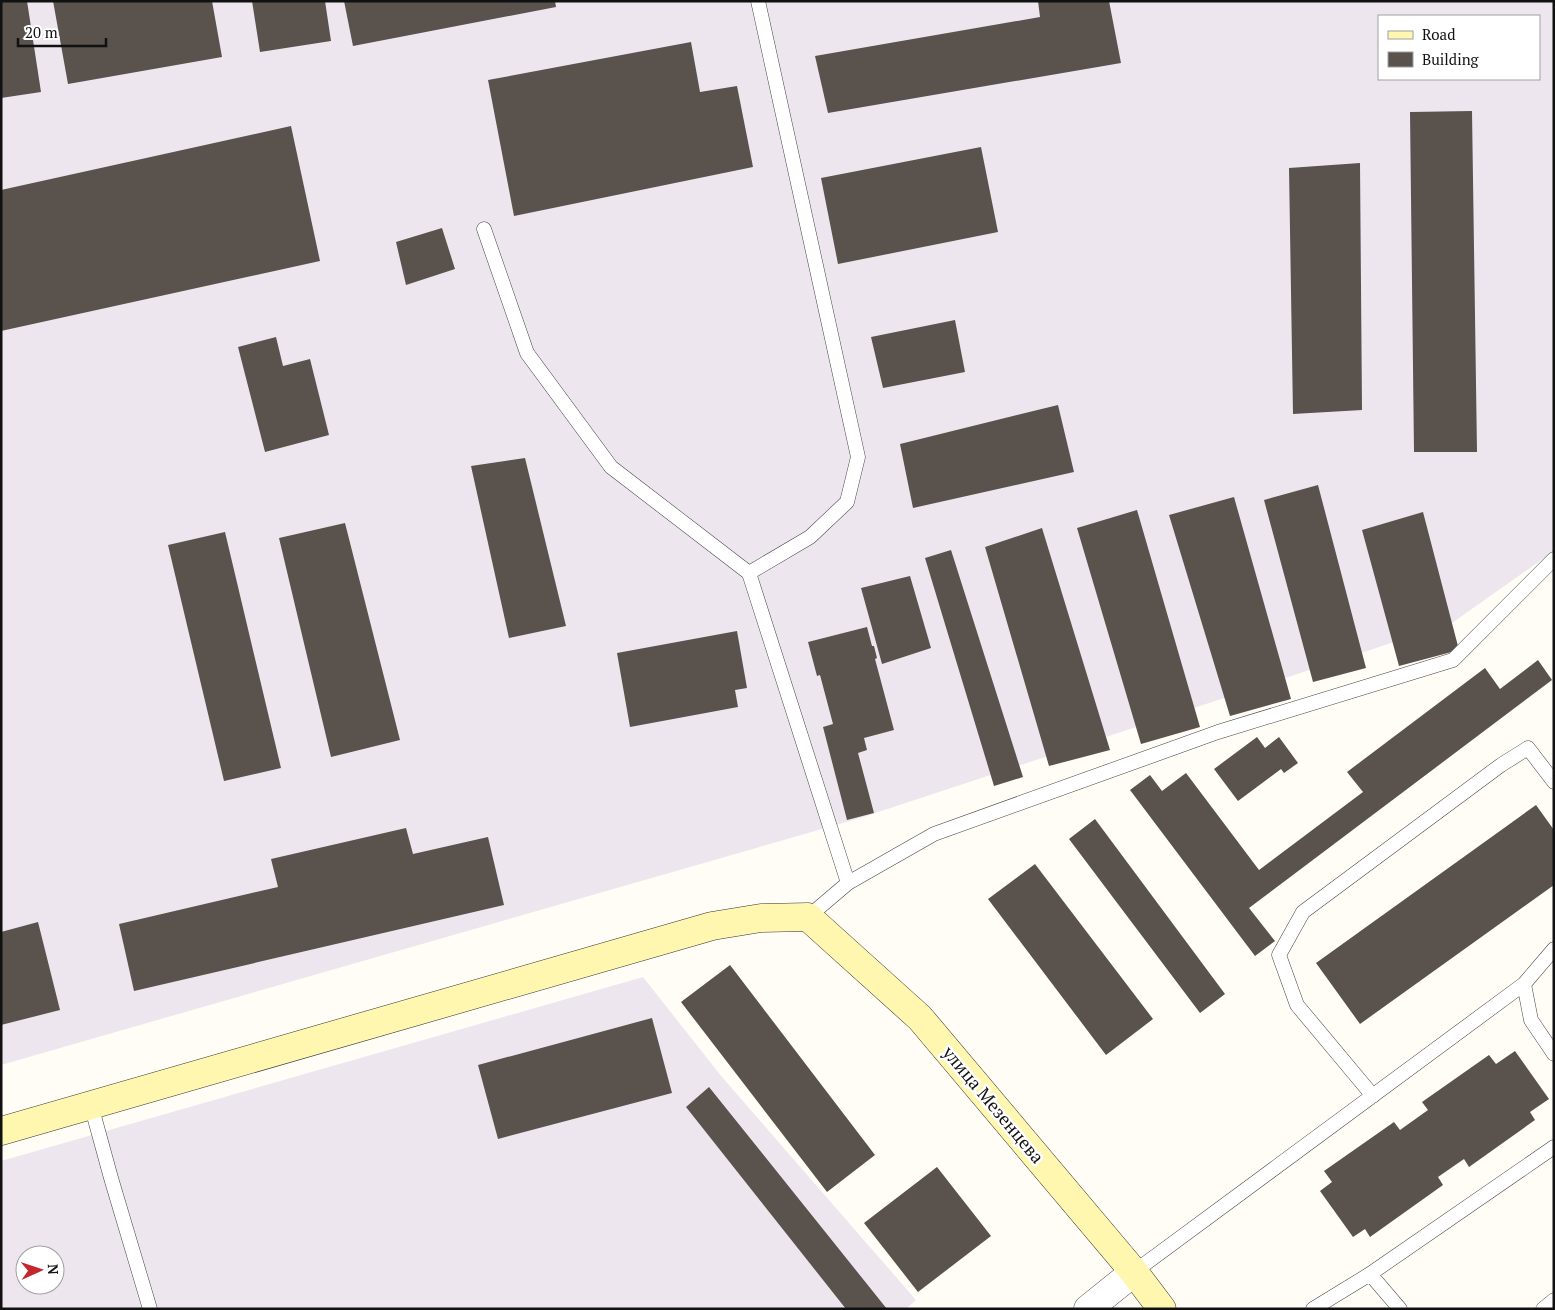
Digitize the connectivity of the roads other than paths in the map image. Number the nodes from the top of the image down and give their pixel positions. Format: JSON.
{"nodes":[{"id":1,"x":758,"y":1,"type":"edge"},
{"id":2,"x":484,"y":228,"type":"dead end"},
{"id":3,"x":1554,"y":559,"type":"edge"},
{"id":4,"x":748,"y":573,"type":"junction"},
{"id":5,"x":1554,"y":782,"type":"edge"},
{"id":6,"x":848,"y":883,"type":"junction"},
{"id":7,"x":808,"y":917,"type":"junction"},
{"id":8,"x":1554,"y":949,"type":"edge"},
{"id":9,"x":1524,"y":984,"type":"junction"},
{"id":10,"x":1554,"y":1054,"type":"edge"},
{"id":11,"x":1373,"y":1096,"type":"junction"},
{"id":12,"x":91,"y":1105,"type":"junction"},
{"id":13,"x":1,"y":1131,"type":"edge"},
{"id":14,"x":1554,"y":1147,"type":"edge"},
{"id":15,"x":1134,"y":1272,"type":"junction"},
{"id":16,"x":1370,"y":1274,"type":"junction"},
{"id":17,"x":1554,"y":1300,"type":"edge"},
{"id":18,"x":150,"y":1309,"type":"edge"},
{"id":19,"x":1088,"y":1309,"type":"edge"},
{"id":20,"x":1162,"y":1309,"type":"edge"},
{"id":21,"x":1313,"y":1309,"type":"edge"},
{"id":22,"x":1400,"y":1309,"type":"edge"},
{"id":23,"x":1543,"y":1309,"type":"edge"}],
"edges":[{"from":1,"to":4,"type":"lane"},
{"from":2,"to":4,"type":"lane"},
{"from":3,"to":6,"type":"lane"},
{"from":4,"to":6,"type":"lane"},
{"from":5,"to":11,"type":"lane"},
{"from":6,"to":7,"type":"lane"},
{"from":7,"to":12,"type":"main road"},
{"from":7,"to":15,"type":"main road","name":"улица Мезенцева"},
{"from":8,"to":9,"type":"lane"},
{"from":9,"to":10,"type":"lane"},
{"from":9,"to":11,"type":"lane"},
{"from":11,"to":15,"type":"lane"},
{"from":12,"to":13,"type":"main road"},
{"from":12,"to":18,"type":"lane"},
{"from":14,"to":16,"type":"lane"},
{"from":15,"to":19,"type":"street"},
{"from":15,"to":20,"type":"main road","name":"улица Мезенцева"},
{"from":16,"to":21,"type":"lane"},
{"from":16,"to":22,"type":"lane"},
{"from":17,"to":23,"type":"lane"}]}
